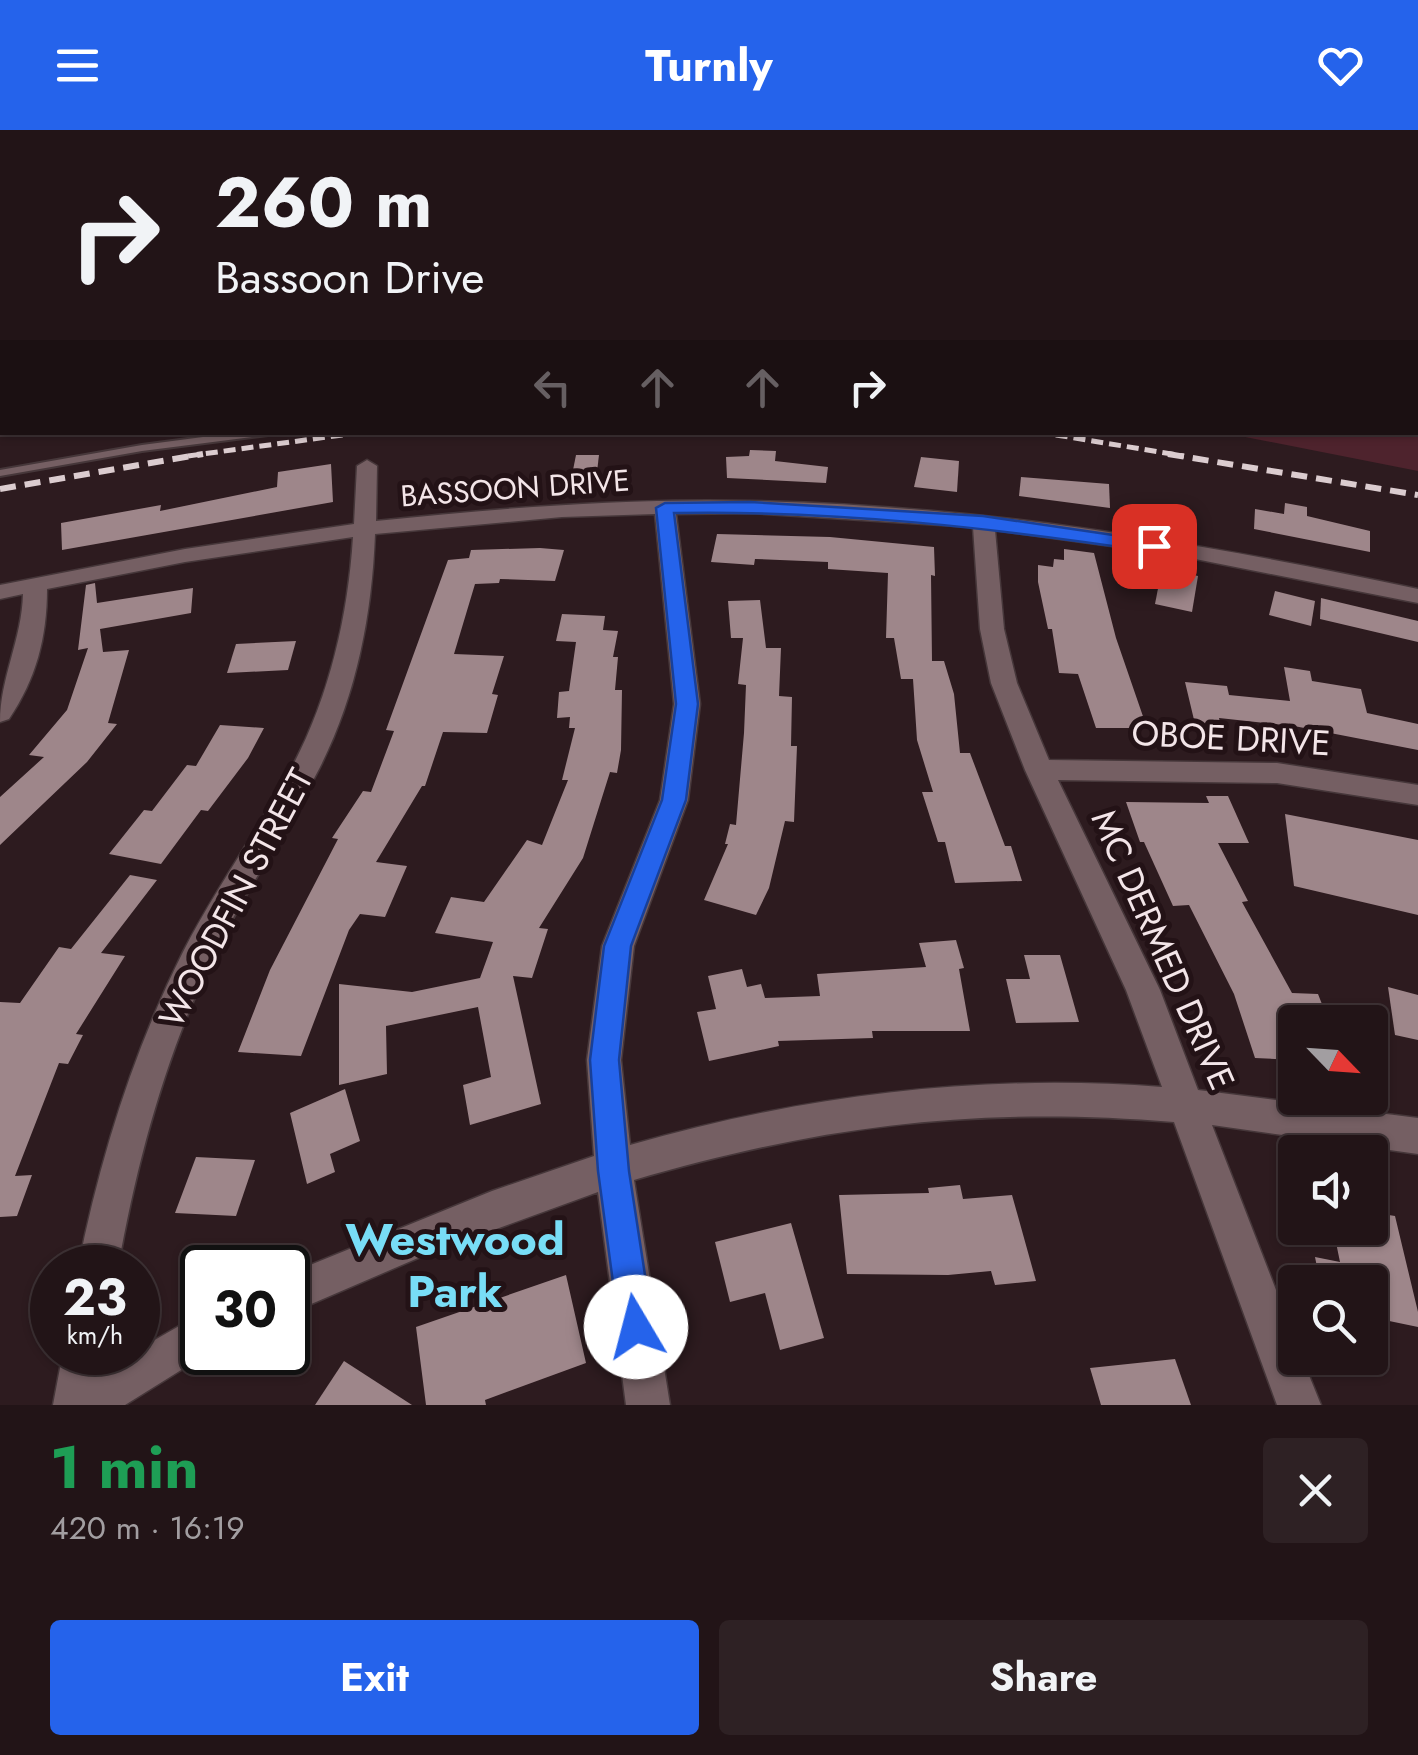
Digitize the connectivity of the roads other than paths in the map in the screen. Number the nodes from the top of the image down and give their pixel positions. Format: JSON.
{"nodes":[{"id":1,"x":244,"y":435,"type":"edge"},
{"id":2,"x":367,"y":466,"type":"dead end"},
{"id":3,"x":0,"y":473,"type":"edge"},
{"id":4,"x":665,"y":508,"type":"junction"},
{"id":5,"x":983,"y":521,"type":"junction"},
{"id":6,"x":366,"y":528,"type":"junction"},
{"id":7,"x":35,"y":585,"type":"junction"},
{"id":8,"x":0,"y":592,"type":"edge"},
{"id":9,"x":1418,"y":596,"type":"edge"},
{"id":10,"x":0,"y":713,"type":"edge"},
{"id":11,"x":1039,"y":770,"type":"junction"},
{"id":12,"x":1418,"y":795,"type":"edge"},
{"id":13,"x":1189,"y":1108,"type":"junction"},
{"id":14,"x":1418,"y":1136,"type":"edge"},
{"id":15,"x":614,"y":1171,"type":"junction"},
{"id":16,"x":104,"y":1245,"type":"edge"},
{"id":17,"x":310,"y":1285,"type":"edge"},
{"id":18,"x":180,"y":1347,"type":"edge"},
{"id":19,"x":80,"y":1375,"type":"edge"},
{"id":20,"x":75,"y":1405,"type":"edge"},
{"id":21,"x":85,"y":1405,"type":"edge"},
{"id":22,"x":648,"y":1405,"type":"edge"},
{"id":23,"x":1300,"y":1405,"type":"edge"}],
"edges":[{"from":1,"to":3,"type":"lane"},
{"from":2,"to":6,"type":"street","name":"WOODFIN STREET"},
{"from":4,"to":5,"type":"street","name":"BASSOON DRIVE"},
{"from":4,"to":6,"type":"street","name":"BASSOON DRIVE"},
{"from":4,"to":15,"type":"street"},
{"from":5,"to":9,"type":"street","name":"BASSOON DRIVE"},
{"from":5,"to":11,"type":"street","name":"MC DERMED DRIVE"},
{"from":6,"to":7,"type":"street","name":"BASSOON DRIVE"},
{"from":6,"to":16,"type":"street","name":"WOODFIN STREET"},
{"from":7,"to":8,"type":"street","name":"BASSOON DRIVE"},
{"from":7,"to":10,"type":"street"},
{"from":11,"to":12,"type":"street","name":"OBOE DRIVE"},
{"from":11,"to":13,"type":"street","name":"MC DERMED DRIVE"},
{"from":13,"to":14,"type":"street"},
{"from":13,"to":15,"type":"street"},
{"from":13,"to":23,"type":"street","name":"MC DERMED DRIVE"},
{"from":15,"to":17,"type":"street"},
{"from":15,"to":22,"type":"street"},
{"from":18,"to":21,"type":"street"},
{"from":19,"to":20,"type":"street"}]}
